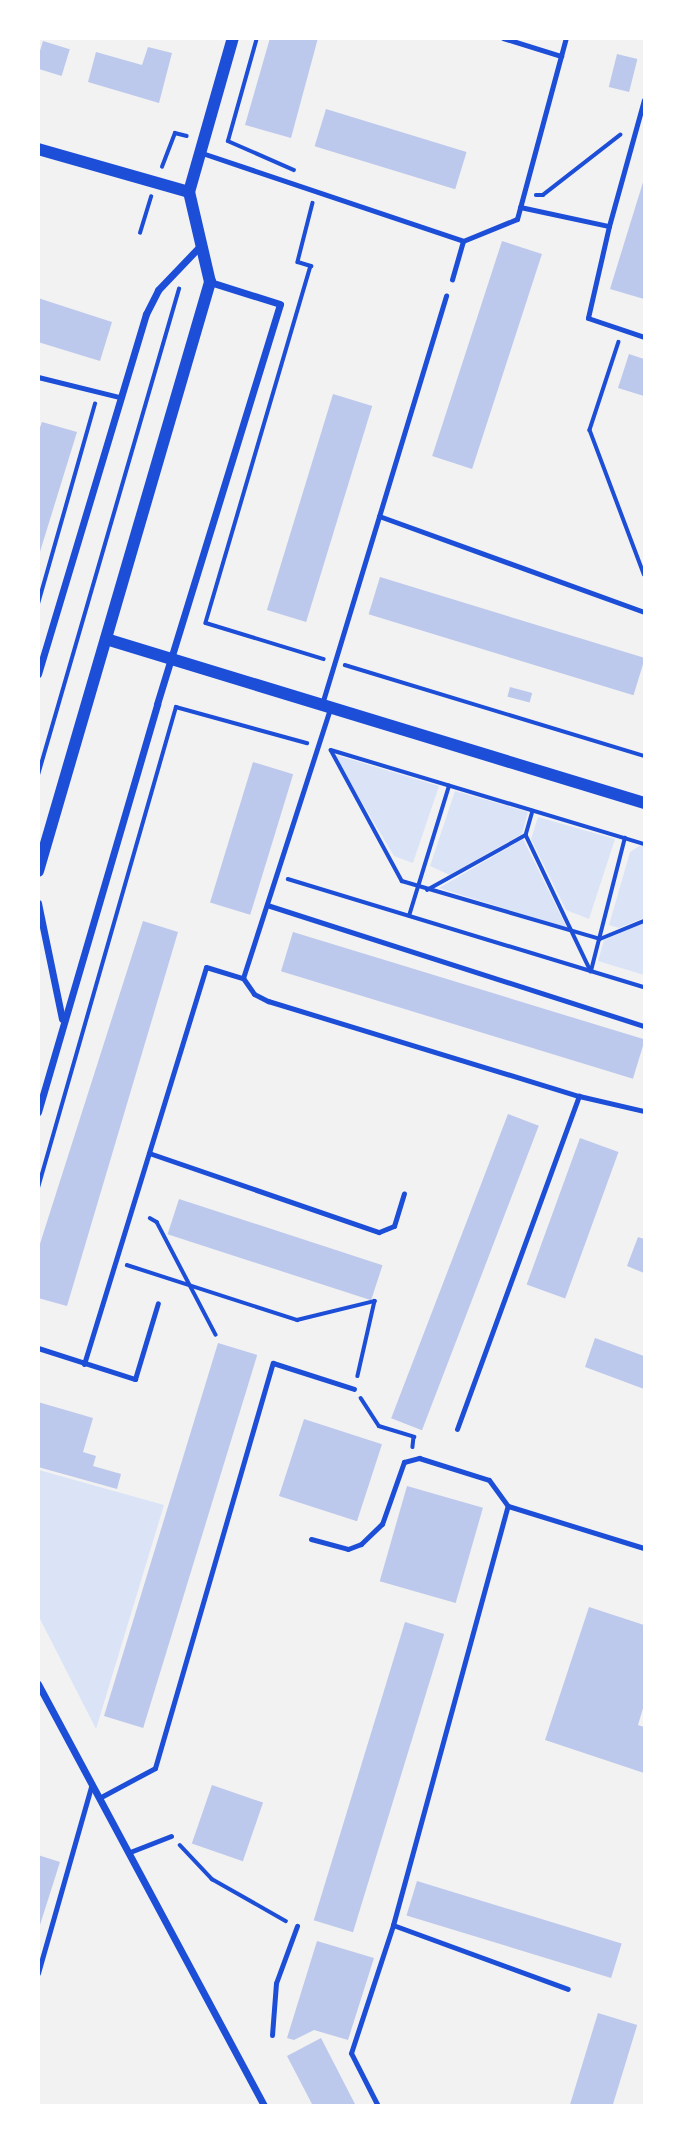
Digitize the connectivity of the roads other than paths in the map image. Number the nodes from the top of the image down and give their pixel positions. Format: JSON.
{"nodes":[{"id":1,"x":233,"y":38,"type":"edge"},
{"id":2,"x":503,"y":38,"type":"edge"},
{"id":3,"x":566,"y":38,"type":"edge"},
{"id":4,"x":561,"y":56,"type":"junction"},
{"id":5,"x":645,"y":100,"type":"edge"},
{"id":6,"x":38,"y":149,"type":"edge"},
{"id":7,"x":199,"y":152,"type":"junction"},
{"id":8,"x":189,"y":192,"type":"junction"},
{"id":9,"x":520,"y":207,"type":"junction"},
{"id":10,"x":609,"y":226,"type":"junction"},
{"id":11,"x":463,"y":241,"type":"junction"},
{"id":12,"x":201,"y":245,"type":"junction"},
{"id":13,"x":452,"y":279,"type":"dead end"},
{"id":14,"x":210,"y":282,"type":"junction"},
{"id":15,"x":446,"y":295,"type":"dead end"},
{"id":16,"x":645,"y":337,"type":"edge"},
{"id":17,"x":38,"y":377,"type":"edge"},
{"id":18,"x":119,"y":397,"type":"junction"},
{"id":19,"x":379,"y":516,"type":"junction"},
{"id":20,"x":645,"y":612,"type":"edge"},
{"id":21,"x":106,"y":639,"type":"junction"},
{"id":22,"x":174,"y":659,"type":"junction"},
{"id":23,"x":38,"y":674,"type":"edge"},
{"id":24,"x":326,"y":705,"type":"junction"},
{"id":25,"x":645,"y":803,"type":"edge"},
{"id":26,"x":38,"y":870,"type":"edge"},
{"id":27,"x":38,"y":902,"type":"edge"},
{"id":28,"x":267,"y":905,"type":"junction"},
{"id":29,"x":243,"y":978,"type":"junction"},
{"id":30,"x":63,"y":1023,"type":"junction"},
{"id":31,"x":645,"y":1026,"type":"edge"},
{"id":32,"x":579,"y":1097,"type":"junction"},
{"id":33,"x":645,"y":1111,"type":"edge"},
{"id":34,"x":38,"y":1112,"type":"edge"},
{"id":35,"x":149,"y":1153,"type":"junction"},
{"id":36,"x":404,"y":1194,"type":"dead end"},
{"id":37,"x":158,"y":1303,"type":"dead end"},
{"id":38,"x":38,"y":1348,"type":"edge"},
{"id":39,"x":84,"y":1364,"type":"junction"},
{"id":40,"x":354,"y":1389,"type":"road end"},
{"id":41,"x":457,"y":1429,"type":"dead end"},
{"id":42,"x":509,"y":1506,"type":"junction"},
{"id":43,"x":311,"y":1539,"type":"dead end"},
{"id":44,"x":645,"y":1548,"type":"edge"},
{"id":45,"x":38,"y":1684,"type":"edge"},
{"id":46,"x":93,"y":1782,"type":"junction"},
{"id":47,"x":101,"y":1797,"type":"junction"},
{"id":48,"x":171,"y":1836,"type":"road end"},
{"id":49,"x":130,"y":1852,"type":"junction"},
{"id":50,"x":393,"y":1925,"type":"junction"},
{"id":51,"x":297,"y":1926,"type":"road end"},
{"id":52,"x":38,"y":1973,"type":"edge"},
{"id":53,"x":568,"y":1989,"type":"dead end"},
{"id":54,"x":272,"y":2035,"type":"dead end"},
{"id":55,"x":264,"y":2105,"type":"edge"},
{"id":56,"x":378,"y":2105,"type":"edge"}],
"edges":[{"from":1,"to":7,"type":"street"},
{"from":2,"to":4,"type":"lane"},
{"from":3,"to":4,"type":"lane"},
{"from":4,"to":9,"type":"lane"},
{"from":5,"to":10,"type":"lane"},
{"from":6,"to":8,"type":"street"},
{"from":7,"to":8,"type":"street"},
{"from":7,"to":11,"type":"lane"},
{"from":8,"to":12,"type":"street"},
{"from":9,"to":10,"type":"lane"},
{"from":9,"to":11,"type":"lane"},
{"from":10,"to":16,"type":"lane"},
{"from":11,"to":13,"type":"lane"},
{"from":12,"to":14,"type":"street"},
{"from":12,"to":18,"type":"street"},
{"from":14,"to":21,"type":"street"},
{"from":14,"to":22,"type":"street"},
{"from":15,"to":19,"type":"lane"},
{"from":17,"to":18,"type":"lane"},
{"from":18,"to":23,"type":"street"},
{"from":19,"to":20,"type":"lane"},
{"from":19,"to":24,"type":"lane"},
{"from":21,"to":22,"type":"street"},
{"from":21,"to":26,"type":"street"},
{"from":22,"to":24,"type":"street"},
{"from":22,"to":30,"type":"street"},
{"from":24,"to":25,"type":"street"},
{"from":24,"to":28,"type":"lane"},
{"from":27,"to":30,"type":"street"},
{"from":28,"to":29,"type":"lane"},
{"from":28,"to":31,"type":"lane"},
{"from":29,"to":32,"type":"lane"},
{"from":29,"to":35,"type":"lane"},
{"from":30,"to":34,"type":"street"},
{"from":32,"to":33,"type":"lane"},
{"from":32,"to":41,"type":"lane"},
{"from":35,"to":36,"type":"lane"},
{"from":35,"to":39,"type":"lane"},
{"from":37,"to":39,"type":"lane"},
{"from":38,"to":39,"type":"lane"},
{"from":40,"to":47,"type":"lane"},
{"from":42,"to":43,"type":"lane"},
{"from":42,"to":44,"type":"lane"},
{"from":42,"to":50,"type":"lane"},
{"from":45,"to":46,"type":"street"},
{"from":46,"to":47,"type":"street"},
{"from":46,"to":52,"type":"lane"},
{"from":47,"to":49,"type":"street"},
{"from":48,"to":49,"type":"lane"},
{"from":49,"to":55,"type":"street"},
{"from":50,"to":53,"type":"lane"},
{"from":50,"to":56,"type":"lane"},
{"from":51,"to":54,"type":"lane"}]}
